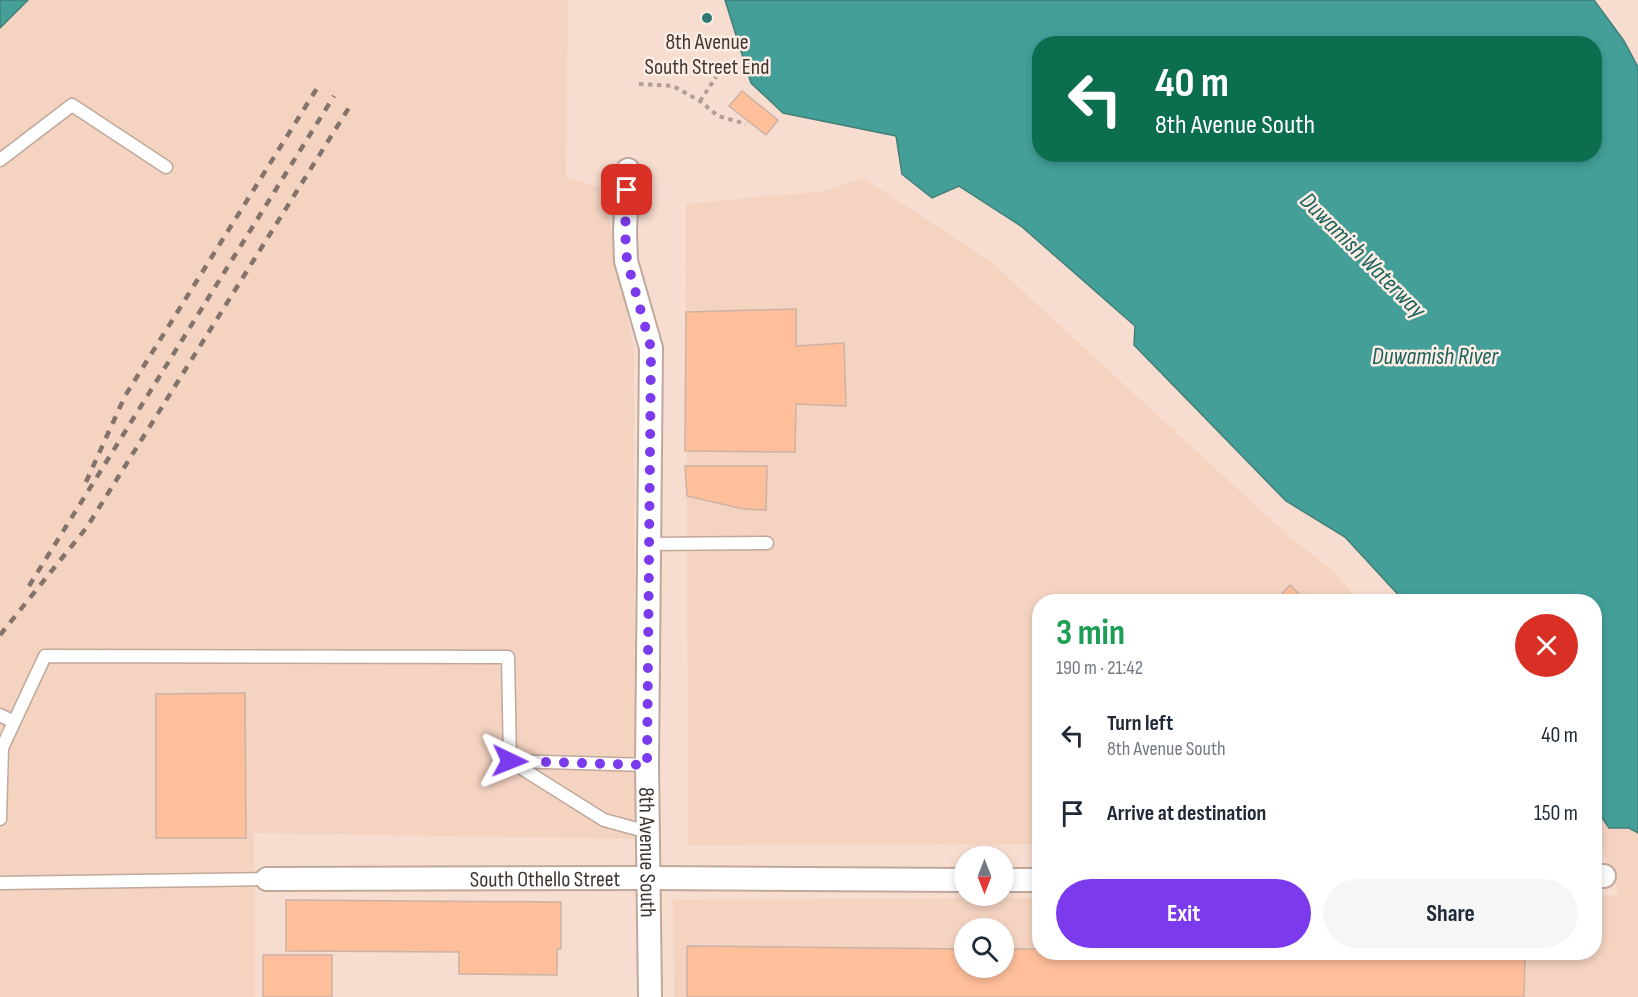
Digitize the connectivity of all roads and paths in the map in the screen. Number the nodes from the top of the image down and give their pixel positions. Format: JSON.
{"nodes":[{"id":1,"x":716,"y":78,"type":"dead end"},
{"id":2,"x":639,"y":84,"type":"dead end"},
{"id":3,"x":700,"y":101,"type":"dead end"},
{"id":4,"x":746,"y":124,"type":"dead end"},
{"id":5,"x":0,"y":160,"type":"edge"},
{"id":6,"x":166,"y":167,"type":"dead end"},
{"id":7,"x":628,"y":170,"type":"dead end"},
{"id":8,"x":767,"y":543,"type":"dead end"},
{"id":9,"x":650,"y":544,"type":"junction"},
{"id":10,"x":0,"y":715,"type":"edge"},
{"id":11,"x":14,"y":722,"type":"junction"},
{"id":12,"x":510,"y":761,"type":"junction"},
{"id":13,"x":647,"y":765,"type":"junction"},
{"id":14,"x":0,"y":819,"type":"edge"},
{"id":15,"x":648,"y":832,"type":"junction"},
{"id":16,"x":649,"y":878,"type":"junction"},
{"id":17,"x":267,"y":879,"type":"joint"},
{"id":18,"x":954,"y":880,"type":"edge"},
{"id":19,"x":1014,"y":880,"type":"edge"},
{"id":20,"x":1032,"y":880,"type":"edge"},
{"id":21,"x":0,"y":883,"type":"edge"},
{"id":22,"x":650,"y":997,"type":"edge"}],
"edges":[{"from":1,"to":3,"type":"path"},
{"from":2,"to":4,"type":"path"},
{"from":5,"to":6,"type":"lane"},
{"from":7,"to":9,"type":"street","name":"8th Avenue South"},
{"from":8,"to":9,"type":"lane"},
{"from":9,"to":13,"type":"street","name":"8th Avenue South"},
{"from":10,"to":11,"type":"lane"},
{"from":11,"to":12,"type":"lane"},
{"from":11,"to":14,"type":"lane"},
{"from":12,"to":13,"type":"lane"},
{"from":12,"to":15,"type":"lane"},
{"from":13,"to":15,"type":"street","name":"8th Avenue South"},
{"from":15,"to":16,"type":"street","name":"8th Avenue South"},
{"from":16,"to":17,"type":"street","name":"South Othello Street"},
{"from":16,"to":18,"type":"street","name":"South Othello Street"},
{"from":16,"to":22,"type":"street","name":"8th Avenue South"},
{"from":17,"to":21,"type":"lane"},
{"from":19,"to":20,"type":"street"}]}
